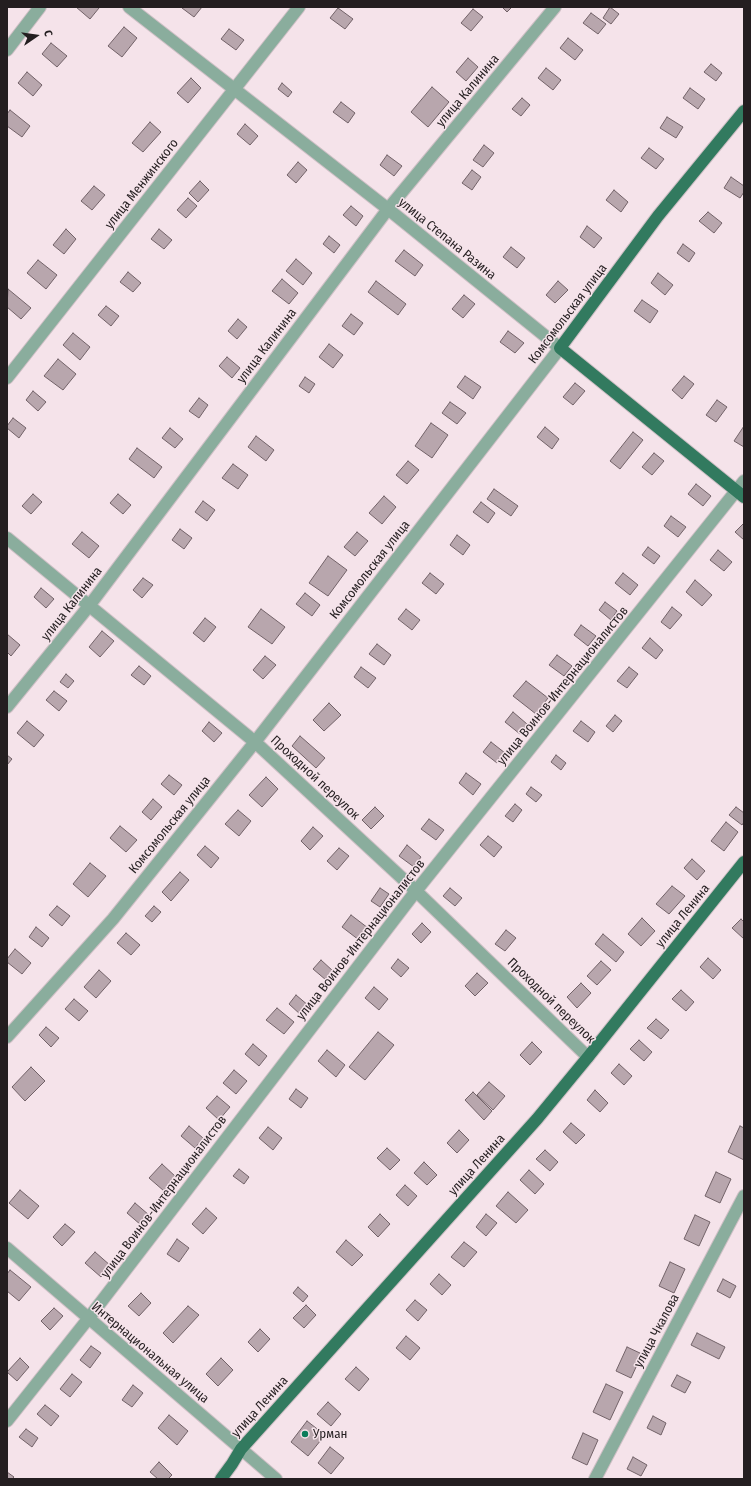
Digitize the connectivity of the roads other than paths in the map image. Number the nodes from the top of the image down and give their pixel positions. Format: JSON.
{"nodes":[{"id":1,"x":40,"y":7,"type":"edge"},
{"id":2,"x":129,"y":7,"type":"edge"},
{"id":3,"x":299,"y":7,"type":"edge"},
{"id":4,"x":556,"y":7,"type":"edge"},
{"id":5,"x":7,"y":50,"type":"edge"},
{"id":6,"x":235,"y":88,"type":"junction"},
{"id":7,"x":744,"y":111,"type":"edge"},
{"id":8,"x":388,"y":209,"type":"junction"},
{"id":9,"x":560,"y":348,"type":"junction"},
{"id":10,"x":7,"y":378,"type":"edge"},
{"id":11,"x":742,"y":490,"type":"edge"},
{"id":12,"x":7,"y":538,"type":"edge"},
{"id":13,"x":89,"y":606,"type":"junction"},
{"id":14,"x":7,"y":707,"type":"edge"},
{"id":15,"x":255,"y":742,"type":"junction"},
{"id":16,"x":744,"y":862,"type":"edge"},
{"id":17,"x":416,"y":891,"type":"junction"},
{"id":18,"x":7,"y":1037,"type":"edge"},
{"id":19,"x":588,"y":1056,"type":"junction"},
{"id":20,"x":744,"y":1196,"type":"edge"},
{"id":21,"x":7,"y":1248,"type":"edge"},
{"id":22,"x":88,"y":1319,"type":"junction"},
{"id":23,"x":7,"y":1421,"type":"edge"},
{"id":24,"x":241,"y":1449,"type":"junction"},
{"id":25,"x":220,"y":1479,"type":"edge"},
{"id":26,"x":276,"y":1479,"type":"edge"},
{"id":27,"x":595,"y":1479,"type":"edge"}],
"edges":[{"from":1,"to":5,"type":"street"},
{"from":2,"to":6,"type":"street","name":"улица Степана Разина"},
{"from":3,"to":6,"type":"street","name":"улица Менжинского"},
{"from":4,"to":8,"type":"street","name":"улица Калинина"},
{"from":6,"to":8,"type":"street","name":"улица Степана Разина"},
{"from":6,"to":10,"type":"street","name":"улица Менжинского"},
{"from":7,"to":9,"type":"main road","name":"Комсомольская улица"},
{"from":8,"to":9,"type":"street","name":"улица Степана Разина"},
{"from":8,"to":13,"type":"street","name":"улица Калинина"},
{"from":9,"to":11,"type":"main road","name":"улица Степана Разина"},
{"from":9,"to":15,"type":"street","name":"Комсомольская улица"},
{"from":11,"to":17,"type":"street","name":"улица Воинов-Интернационалистов"},
{"from":12,"to":13,"type":"street","name":"Проходной переулок"},
{"from":13,"to":14,"type":"street","name":"улица Калинина"},
{"from":13,"to":15,"type":"street","name":"Проходной переулок"},
{"from":15,"to":17,"type":"street","name":"Проходной переулок"},
{"from":15,"to":18,"type":"street","name":"Комсомольская улица"},
{"from":16,"to":19,"type":"main road","name":"улица Ленина"},
{"from":17,"to":19,"type":"street","name":"Проходной переулок"},
{"from":17,"to":22,"type":"street","name":"улица Воинов-Интернационалистов"},
{"from":19,"to":24,"type":"main road","name":"улица Ленина"},
{"from":20,"to":27,"type":"street","name":"улица Чкалова"},
{"from":21,"to":22,"type":"street","name":"Интернациональная улица"},
{"from":22,"to":23,"type":"street","name":"улица Воинов-Интернационалистов"},
{"from":22,"to":24,"type":"street","name":"Интернациональная улица"},
{"from":24,"to":25,"type":"main road","name":"улица Ленина"},
{"from":24,"to":26,"type":"street","name":"Интернациональная улица"}]}
